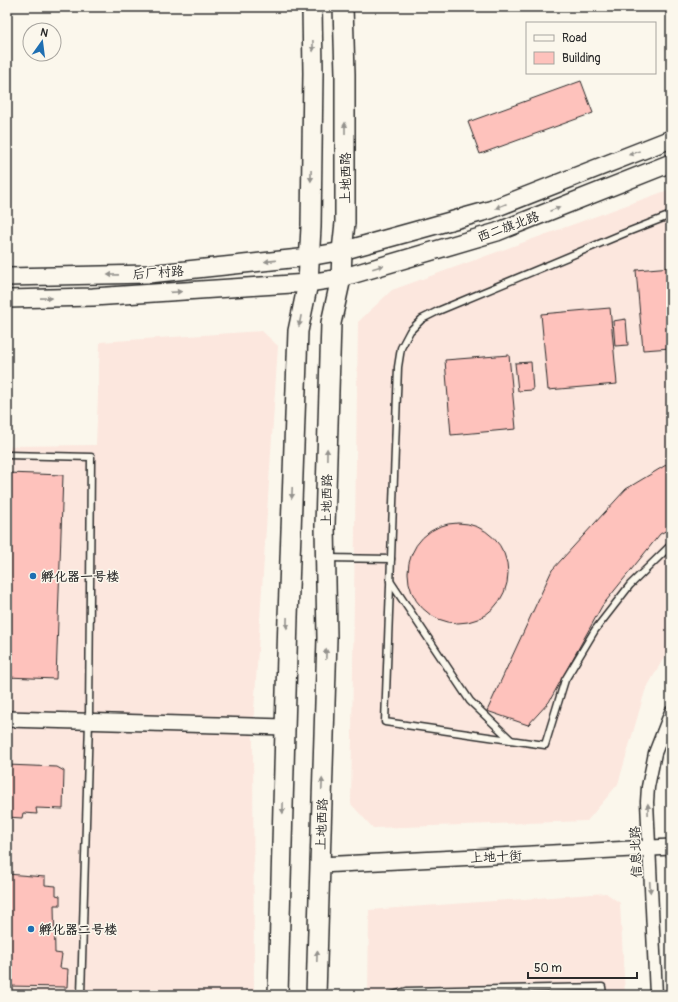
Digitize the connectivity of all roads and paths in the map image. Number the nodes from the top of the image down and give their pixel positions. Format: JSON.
{"nodes":[{"id":1,"x":312,"y":7,"type":"edge"},
{"id":2,"x":343,"y":7,"type":"edge"},
{"id":3,"x":671,"y":139,"type":"edge"},
{"id":4,"x":671,"y":163,"type":"edge"},
{"id":5,"x":671,"y":215,"type":"edge"},
{"id":6,"x":342,"y":250,"type":"junction"},
{"id":7,"x":309,"y":257,"type":"junction"},
{"id":8,"x":7,"y":277,"type":"edge"},
{"id":9,"x":340,"y":278,"type":"junction"},
{"id":10,"x":308,"y":283,"type":"junction"},
{"id":11,"x":7,"y":299,"type":"edge"},
{"id":12,"x":7,"y":455,"type":"edge"},
{"id":13,"x":671,"y":545,"type":"edge"},
{"id":14,"x":326,"y":558,"type":"junction"},
{"id":15,"x":391,"y":559,"type":"junction"},
{"id":16,"x":390,"y":580,"type":"junction"},
{"id":17,"x":671,"y":712,"type":"edge"},
{"id":18,"x":7,"y":718,"type":"edge"},
{"id":19,"x":89,"y":721,"type":"junction"},
{"id":20,"x":285,"y":727,"type":"junction"},
{"id":21,"x":510,"y":740,"type":"junction"},
{"id":22,"x":671,"y":847,"type":"edge"},
{"id":23,"x":648,"y":848,"type":"junction"},
{"id":24,"x":320,"y":865,"type":"junction"},
{"id":25,"x":81,"y":995,"type":"edge"},
{"id":26,"x":278,"y":995,"type":"edge"},
{"id":27,"x":316,"y":995,"type":"edge"},
{"id":28,"x":393,"y":995,"type":"edge"},
{"id":29,"x":603,"y":995,"type":"edge"},
{"id":30,"x":656,"y":995,"type":"edge"}],
"edges":[{"from":1,"to":7,"type":"main road","one_way":true},
{"from":6,"to":2,"type":"main road","name":"上地西路","one_way":true},
{"from":3,"to":6,"type":"main road","name":"西二旗北路","one_way":true},
{"from":9,"to":4,"type":"main road","name":"西二旗北路","one_way":true},
{"from":5,"to":15,"type":"lane"},
{"from":6,"to":7,"type":"main road","name":"西二旗北路"},
{"from":6,"to":9,"type":"main road","name":"上地西路"},
{"from":7,"to":8,"type":"main road","name":"后厂村路","one_way":true},
{"from":7,"to":10,"type":"main road"},
{"from":9,"to":10,"type":"main road","name":"西二旗北路"},
{"from":14,"to":9,"type":"main road","name":"上地西路","one_way":true},
{"from":11,"to":10,"type":"main road","name":"后厂村路","one_way":true},
{"from":10,"to":20,"type":"main road","one_way":true},
{"from":12,"to":19,"type":"lane"},
{"from":13,"to":21,"type":"lane"},
{"from":14,"to":15,"type":"lane"},
{"from":24,"to":14,"type":"main road","name":"上地西路","one_way":true},
{"from":15,"to":16,"type":"lane"},
{"from":16,"to":21,"type":"lane"},
{"from":16,"to":21,"type":"lane"},
{"from":23,"to":17,"type":"street","name":"信息北路","one_way":true},
{"from":18,"to":19,"type":"street"},
{"from":19,"to":20,"type":"street"},
{"from":19,"to":25,"type":"lane"},
{"from":20,"to":26,"type":"main road","one_way":true},
{"from":22,"to":23,"type":"street","name":"上地十街"},
{"from":23,"to":24,"type":"street","name":"上地十街"},
{"from":23,"to":30,"type":"street","name":"信息北路","one_way":true},
{"from":27,"to":24,"type":"main road","name":"上地西路","one_way":true},
{"from":28,"to":29,"type":"lane"}]}
